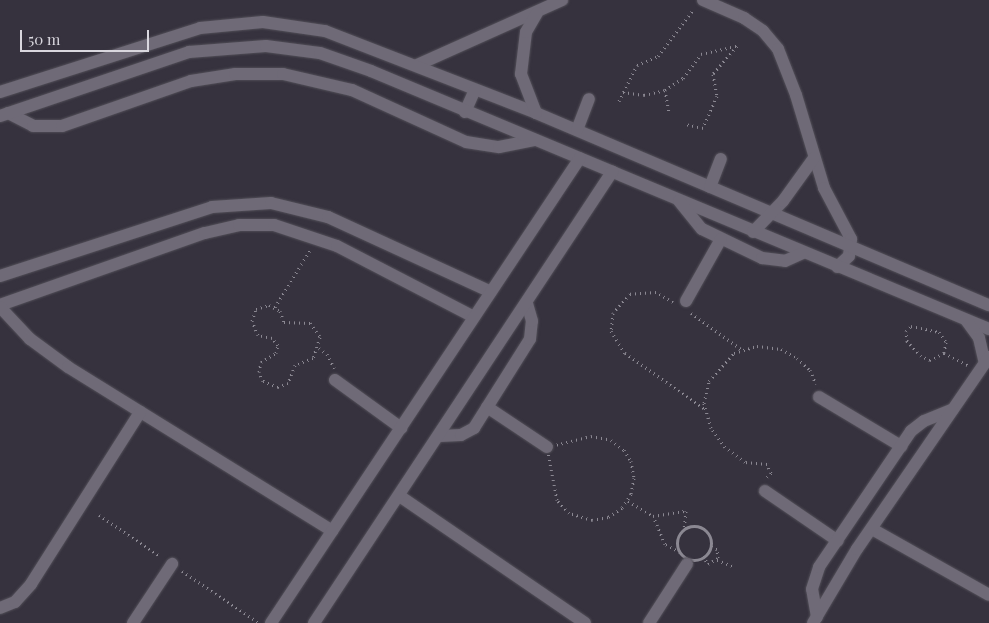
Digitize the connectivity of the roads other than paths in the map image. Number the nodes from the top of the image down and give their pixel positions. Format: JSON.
{"nodes":[{"id":1,"x":562,"y":0,"type":"edge"},
{"id":2,"x":699,"y":3,"type":"edge"},
{"id":3,"x":537,"y":13,"type":"junction"},
{"id":4,"x":416,"y":65,"type":"junction"},
{"id":5,"x":475,"y":90,"type":"junction"},
{"id":6,"x":0,"y":92,"type":"edge"},
{"id":7,"x":590,"y":99,"type":"dead end"},
{"id":8,"x":465,"y":112,"type":"junction"},
{"id":9,"x":536,"y":113,"type":"junction"},
{"id":10,"x":4,"y":114,"type":"edge"},
{"id":11,"x":576,"y":130,"type":"junction"},
{"id":12,"x":535,"y":140,"type":"junction"},
{"id":13,"x":580,"y":158,"type":"junction"},
{"id":14,"x":721,"y":158,"type":"dead end"},
{"id":15,"x":814,"y":158,"type":"junction"},
{"id":16,"x":612,"y":172,"type":"junction"},
{"id":17,"x":710,"y":187,"type":"junction"},
{"id":18,"x":679,"y":200,"type":"junction"},
{"id":19,"x":772,"y":214,"type":"junction"},
{"id":20,"x":753,"y":232,"type":"junction"},
{"id":21,"x":721,"y":239,"type":"junction"},
{"id":22,"x":852,"y":248,"type":"junction"},
{"id":23,"x":803,"y":253,"type":"junction"},
{"id":24,"x":838,"y":267,"type":"junction"},
{"id":25,"x":0,"y":276,"type":"edge"},
{"id":26,"x":491,"y":292,"type":"junction"},
{"id":27,"x":528,"y":303,"type":"junction"},
{"id":28,"x":681,"y":304,"type":"road end"},
{"id":29,"x":989,"y":305,"type":"edge"},
{"id":30,"x":0,"y":306,"type":"edge"},
{"id":31,"x":474,"y":317,"type":"junction"},
{"id":32,"x":965,"y":320,"type":"junction"},
{"id":33,"x":989,"y":329,"type":"edge"},
{"id":34,"x":984,"y":362,"type":"edge"},
{"id":35,"x":335,"y":380,"type":"road end"},
{"id":36,"x":819,"y":397,"type":"road end"},
{"id":37,"x":487,"y":407,"type":"junction"},
{"id":38,"x":953,"y":409,"type":"junction"},
{"id":39,"x":140,"y":412,"type":"junction"},
{"id":40,"x":401,"y":428,"type":"junction"},
{"id":41,"x":440,"y":436,"type":"junction"},
{"id":42,"x":901,"y":446,"type":"junction"},
{"id":43,"x":547,"y":447,"type":"road end"},
{"id":44,"x":766,"y":491,"type":"road end"},
{"id":45,"x":401,"y":497,"type":"junction"},
{"id":46,"x":872,"y":528,"type":"junction"},
{"id":47,"x":332,"y":531,"type":"junction"},
{"id":48,"x":838,"y":541,"type":"junction"},
{"id":49,"x":172,"y":564,"type":"dead end"},
{"id":50,"x":687,"y":564,"type":"dead end"},
{"id":51,"x":989,"y":594,"type":"edge"},
{"id":52,"x":0,"y":608,"type":"edge"},
{"id":53,"x":815,"y":620,"type":"edge"},
{"id":54,"x":133,"y":623,"type":"edge"},
{"id":55,"x":271,"y":623,"type":"edge"},
{"id":56,"x":314,"y":623,"type":"edge"},
{"id":57,"x":585,"y":623,"type":"edge"},
{"id":58,"x":649,"y":623,"type":"edge"}],
"edges":[{"from":1,"to":3,"type":"street"},
{"from":2,"to":15,"type":"street"},
{"from":3,"to":4,"type":"street"},
{"from":3,"to":9,"type":"street"},
{"from":4,"to":5,"type":"street"},
{"from":4,"to":6,"type":"street"},
{"from":5,"to":8,"type":"street"},
{"from":5,"to":9,"type":"street"},
{"from":7,"to":11,"type":"street"},
{"from":8,"to":10,"type":"street"},
{"from":8,"to":12,"type":"street"},
{"from":9,"to":11,"type":"street"},
{"from":10,"to":12,"type":"street"},
{"from":11,"to":17,"type":"street"},
{"from":12,"to":13,"type":"street"},
{"from":13,"to":16,"type":"street"},
{"from":13,"to":26,"type":"street"},
{"from":14,"to":17,"type":"street"},
{"from":15,"to":19,"type":"street"},
{"from":15,"to":22,"type":"street"},
{"from":16,"to":18,"type":"street"},
{"from":16,"to":27,"type":"street"},
{"from":17,"to":19,"type":"street"},
{"from":18,"to":20,"type":"street"},
{"from":18,"to":21,"type":"street"},
{"from":19,"to":20,"type":"street"},
{"from":19,"to":22,"type":"street"},
{"from":20,"to":23,"type":"street"},
{"from":21,"to":23,"type":"street"},
{"from":21,"to":28,"type":"street"},
{"from":22,"to":24,"type":"street"},
{"from":22,"to":29,"type":"street"},
{"from":23,"to":24,"type":"street"},
{"from":24,"to":32,"type":"street"},
{"from":25,"to":26,"type":"street"},
{"from":26,"to":31,"type":"street"},
{"from":27,"to":37,"type":"street"},
{"from":27,"to":41,"type":"street"},
{"from":30,"to":31,"type":"street"},
{"from":30,"to":39,"type":"street"},
{"from":31,"to":40,"type":"street"},
{"from":32,"to":33,"type":"street"},
{"from":32,"to":34,"type":"street"},
{"from":34,"to":38,"type":"street"},
{"from":35,"to":40,"type":"street"},
{"from":36,"to":42,"type":"street"},
{"from":37,"to":41,"type":"street"},
{"from":37,"to":43,"type":"street"},
{"from":38,"to":42,"type":"street"},
{"from":38,"to":46,"type":"street"},
{"from":39,"to":47,"type":"street"},
{"from":39,"to":52,"type":"street"},
{"from":40,"to":47,"type":"street"},
{"from":41,"to":45,"type":"street"},
{"from":42,"to":48,"type":"street"},
{"from":44,"to":48,"type":"street"},
{"from":45,"to":56,"type":"street"},
{"from":45,"to":57,"type":"street"},
{"from":46,"to":51,"type":"street"},
{"from":46,"to":53,"type":"street"},
{"from":47,"to":55,"type":"street"},
{"from":48,"to":53,"type":"street"},
{"from":49,"to":54,"type":"street"},
{"from":50,"to":58,"type":"street"}]}
